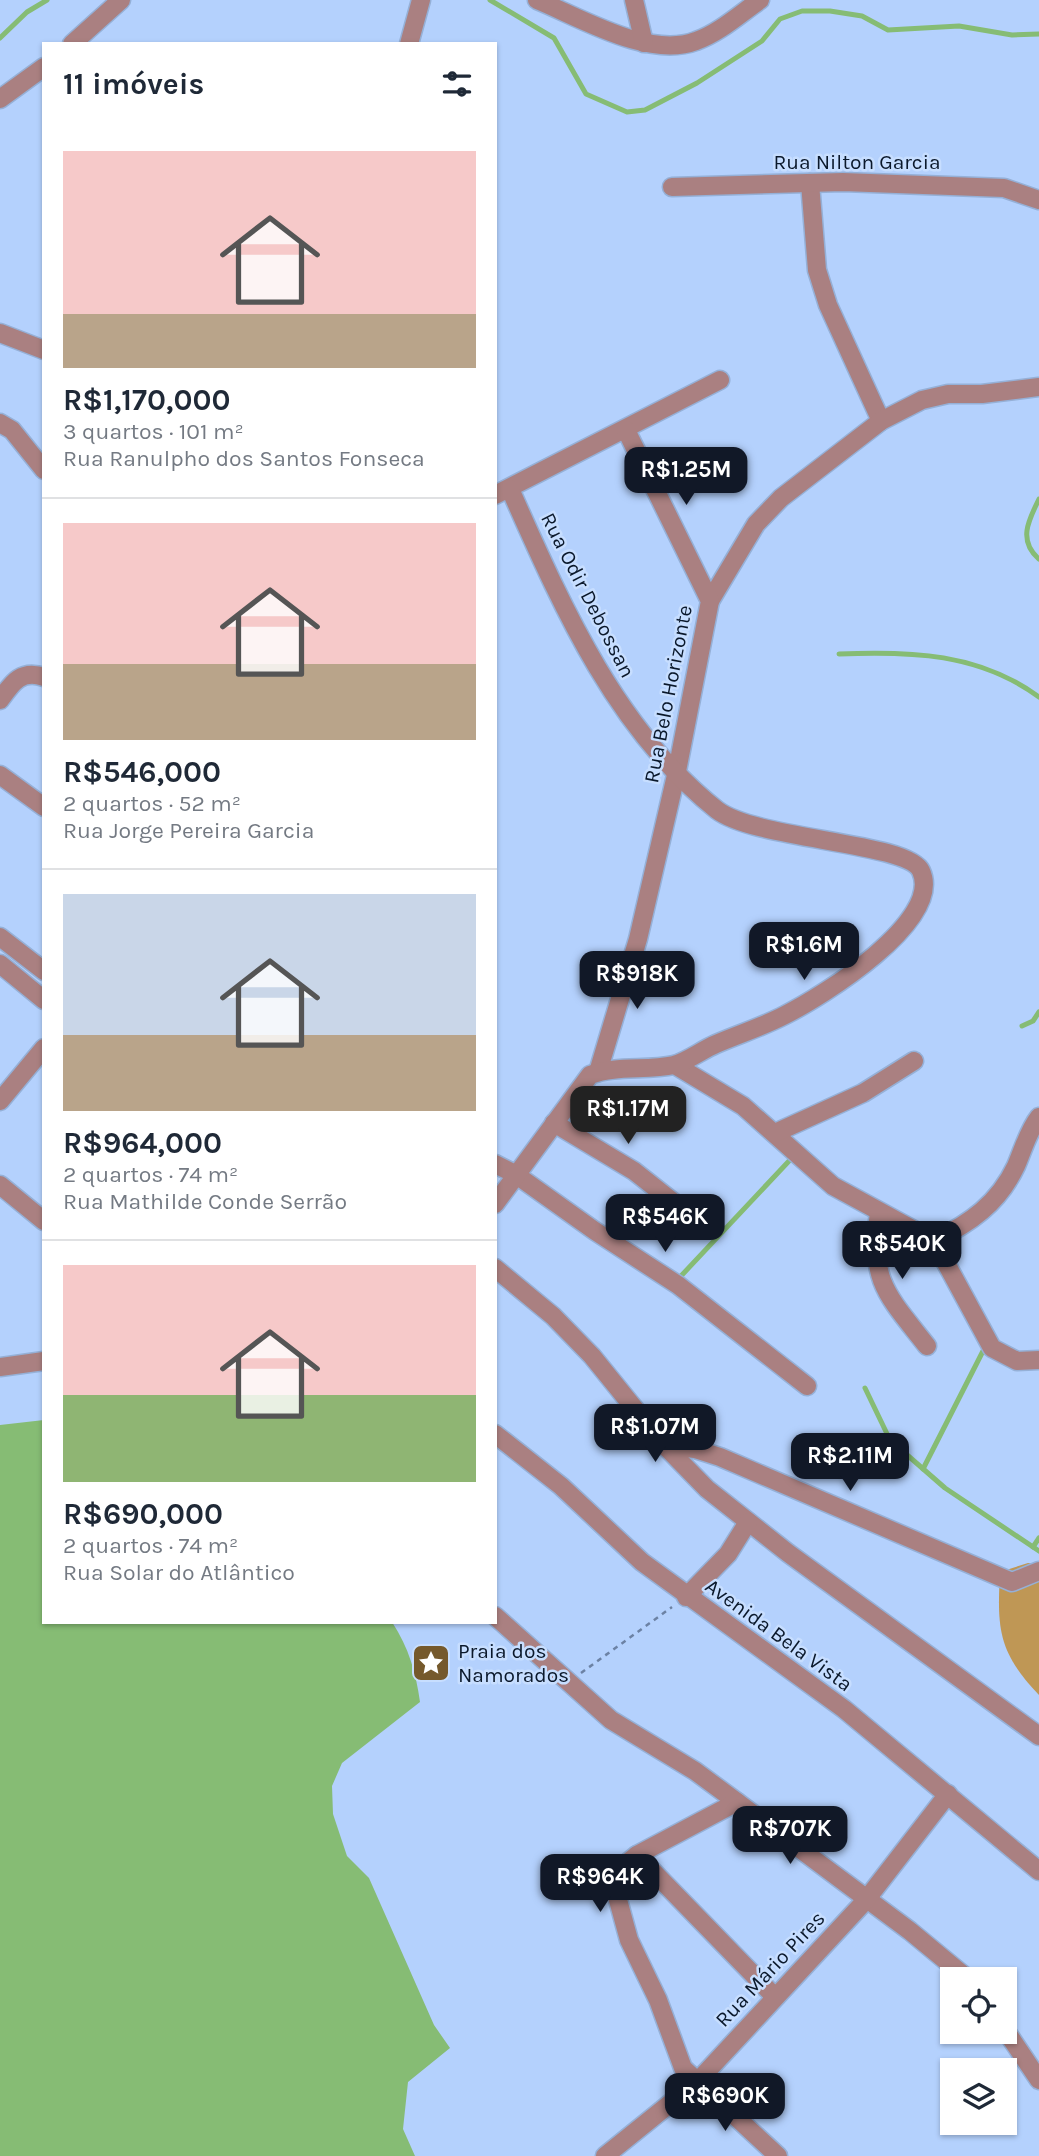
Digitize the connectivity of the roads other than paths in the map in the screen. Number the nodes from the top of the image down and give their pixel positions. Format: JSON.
{"nodes":[{"id":1,"x":121,"y":0,"type":"edge"},
{"id":2,"x":421,"y":0,"type":"edge"},
{"id":3,"x":537,"y":0,"type":"edge"},
{"id":4,"x":634,"y":0,"type":"edge"},
{"id":5,"x":760,"y":0,"type":"edge"},
{"id":6,"x":74,"y":42,"type":"edge"},
{"id":7,"x":410,"y":42,"type":"edge"},
{"id":8,"x":644,"y":43,"type":"junction"},
{"id":9,"x":42,"y":68,"type":"edge"},
{"id":10,"x":0,"y":99,"type":"edge"},
{"id":11,"x":810,"y":183,"type":"junction"},
{"id":12,"x":672,"y":187,"type":"dead end"},
{"id":13,"x":1039,"y":200,"type":"edge"},
{"id":14,"x":0,"y":333,"type":"edge"},
{"id":15,"x":42,"y":349,"type":"edge"},
{"id":16,"x":720,"y":380,"type":"dead end"},
{"id":17,"x":1039,"y":387,"type":"edge"},
{"id":18,"x":881,"y":421,"type":"junction"},
{"id":19,"x":0,"y":423,"type":"edge"},
{"id":20,"x":626,"y":430,"type":"junction"},
{"id":21,"x":42,"y":468,"type":"edge"},
{"id":22,"x":503,"y":492,"type":"edge"},
{"id":23,"x":710,"y":601,"type":"junction"},
{"id":24,"x":42,"y":676,"type":"edge"},
{"id":25,"x":0,"y":700,"type":"edge"},
{"id":26,"x":677,"y":771,"type":"junction"},
{"id":27,"x":0,"y":775,"type":"edge"},
{"id":28,"x":42,"y":806,"type":"edge"},
{"id":29,"x":0,"y":937,"type":"edge"},
{"id":30,"x":0,"y":964,"type":"edge"},
{"id":31,"x":42,"y":969,"type":"edge"},
{"id":32,"x":42,"y":998,"type":"edge"},
{"id":33,"x":42,"y":1050,"type":"edge"},
{"id":34,"x":914,"y":1061,"type":"dead end"},
{"id":35,"x":675,"y":1065,"type":"junction"},
{"id":36,"x":598,"y":1072,"type":"junction"},
{"id":37,"x":0,"y":1101,"type":"edge"},
{"id":38,"x":1039,"y":1117,"type":"edge"},
{"id":39,"x":554,"y":1123,"type":"junction"},
{"id":40,"x":775,"y":1133,"type":"junction"},
{"id":41,"x":497,"y":1165,"type":"edge"},
{"id":42,"x":515,"y":1174,"type":"junction"},
{"id":43,"x":0,"y":1185,"type":"edge"},
{"id":44,"x":497,"y":1201,"type":"edge"},
{"id":45,"x":677,"y":1205,"type":"dead end"},
{"id":46,"x":879,"y":1213,"type":"junction"},
{"id":47,"x":42,"y":1219,"type":"edge"},
{"id":48,"x":934,"y":1241,"type":"junction"},
{"id":49,"x":497,"y":1270,"type":"edge"},
{"id":50,"x":927,"y":1346,"type":"dead end"},
{"id":51,"x":1039,"y":1360,"type":"edge"},
{"id":52,"x":42,"y":1361,"type":"edge"},
{"id":53,"x":0,"y":1367,"type":"edge"},
{"id":54,"x":807,"y":1387,"type":"dead end"},
{"id":55,"x":497,"y":1436,"type":"edge"},
{"id":56,"x":664,"y":1445,"type":"junction"},
{"id":57,"x":748,"y":1522,"type":"junction"},
{"id":58,"x":1039,"y":1571,"type":"edge"},
{"id":59,"x":686,"y":1597,"type":"junction"},
{"id":60,"x":497,"y":1618,"type":"edge"},
{"id":61,"x":1039,"y":1736,"type":"edge"},
{"id":62,"x":948,"y":1794,"type":"junction"},
{"id":63,"x":737,"y":1802,"type":"junction"},
{"id":64,"x":637,"y":1855,"type":"junction"},
{"id":65,"x":1039,"y":1871,"type":"edge"},
{"id":66,"x":866,"y":1900,"type":"junction"},
{"id":67,"x":954,"y":1967,"type":"edge"},
{"id":68,"x":774,"y":1996,"type":"junction"},
{"id":69,"x":1015,"y":2044,"type":"edge"},
{"id":70,"x":1039,"y":2080,"type":"edge"},
{"id":71,"x":698,"y":2081,"type":"junction"},
{"id":72,"x":616,"y":2153,"type":"edge"},
{"id":73,"x":778,"y":2156,"type":"edge"}],
"edges":[{"from":1,"to":6,"type":"street"},
{"from":2,"to":7,"type":"street"},
{"from":3,"to":8,"type":"street"},
{"from":4,"to":8,"type":"street"},
{"from":5,"to":8,"type":"street"},
{"from":9,"to":10,"type":"street"},
{"from":11,"to":12,"type":"street","name":"Rua Nilton Garcia"},
{"from":11,"to":13,"type":"street","name":"Rua Nilton Garcia"},
{"from":11,"to":18,"type":"street"},
{"from":14,"to":15,"type":"street"},
{"from":16,"to":20,"type":"street"},
{"from":17,"to":18,"type":"street"},
{"from":18,"to":23,"type":"street"},
{"from":19,"to":21,"type":"street"},
{"from":20,"to":22,"type":"street"},
{"from":20,"to":23,"type":"street","name":"Rua Belo Horizonte"},
{"from":22,"to":26,"type":"street","name":"Rua Odir Debossan"},
{"from":23,"to":26,"type":"street","name":"Rua Belo Horizonte"},
{"from":24,"to":25,"type":"street"},
{"from":26,"to":35,"type":"street","name":"Rua Odir Debossan"},
{"from":26,"to":36,"type":"street","name":"Rua Belo Horizonte"},
{"from":27,"to":28,"type":"street"},
{"from":29,"to":31,"type":"street"},
{"from":30,"to":32,"type":"street"},
{"from":33,"to":37,"type":"street"},
{"from":34,"to":40,"type":"street"},
{"from":35,"to":36,"type":"street"},
{"from":35,"to":40,"type":"street"},
{"from":36,"to":39,"type":"street"},
{"from":38,"to":48,"type":"street"},
{"from":39,"to":42,"type":"street"},
{"from":39,"to":45,"type":"street"},
{"from":40,"to":46,"type":"street"},
{"from":41,"to":42,"type":"street"},
{"from":42,"to":44,"type":"street"},
{"from":42,"to":54,"type":"street"},
{"from":43,"to":47,"type":"street"},
{"from":46,"to":48,"type":"street"},
{"from":46,"to":50,"type":"street"},
{"from":48,"to":51,"type":"street"},
{"from":49,"to":56,"type":"street"},
{"from":52,"to":53,"type":"street"},
{"from":55,"to":59,"type":"street","name":"Avenida Bela Vista"},
{"from":56,"to":57,"type":"street"},
{"from":56,"to":58,"type":"street"},
{"from":57,"to":59,"type":"street"},
{"from":57,"to":61,"type":"street"},
{"from":59,"to":62,"type":"street","name":"Avenida Bela Vista"},
{"from":60,"to":63,"type":"street"},
{"from":62,"to":65,"type":"street","name":"Avenida Bela Vista"},
{"from":62,"to":66,"type":"street","name":"Rua Mário Pires"},
{"from":63,"to":64,"type":"street"},
{"from":63,"to":66,"type":"street"},
{"from":64,"to":68,"type":"street"},
{"from":64,"to":71,"type":"street"},
{"from":66,"to":67,"type":"street"},
{"from":66,"to":68,"type":"street","name":"Rua Mário Pires"},
{"from":68,"to":71,"type":"street","name":"Rua Mário Pires"},
{"from":69,"to":70,"type":"street"},
{"from":71,"to":72,"type":"street","name":"Rua Mário Pires"},
{"from":71,"to":73,"type":"street"}]}
